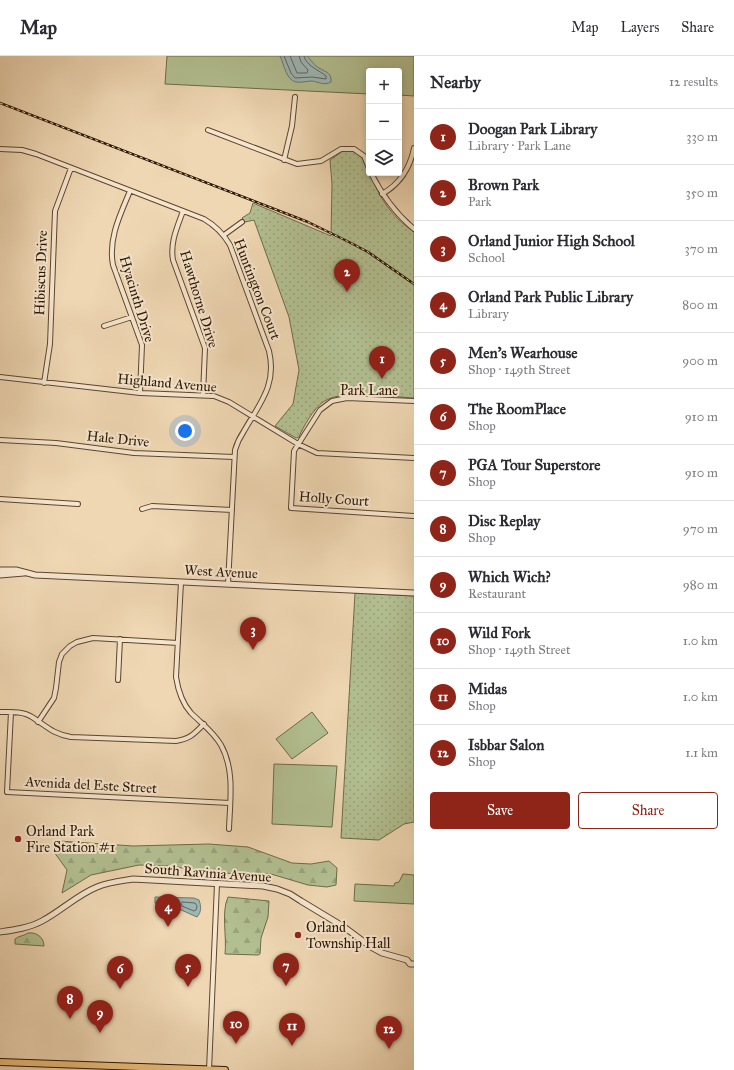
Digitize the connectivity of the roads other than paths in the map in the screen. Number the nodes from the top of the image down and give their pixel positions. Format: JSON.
{"nodes":[{"id":1,"x":295,"y":97,"type":"dead end"},
{"id":2,"x":208,"y":130,"type":"dead end"},
{"id":3,"x":414,"y":148,"type":"edge"},
{"id":4,"x":0,"y":149,"type":"edge"},
{"id":5,"x":284,"y":160,"type":"junction"},
{"id":6,"x":366,"y":161,"type":"edge"},
{"id":7,"x":71,"y":168,"type":"junction"},
{"id":8,"x":373,"y":176,"type":"edge"},
{"id":9,"x":130,"y":191,"type":"junction"},
{"id":10,"x":382,"y":194,"type":"junction"},
{"id":11,"x":183,"y":211,"type":"junction"},
{"id":12,"x":242,"y":222,"type":"dead end"},
{"id":13,"x":414,"y":229,"type":"edge"},
{"id":14,"x":224,"y":234,"type":"junction"},
{"id":15,"x":132,"y":317,"type":"junction"},
{"id":16,"x":104,"y":326,"type":"dead end"},
{"id":17,"x":0,"y":377,"type":"edge"},
{"id":18,"x":44,"y":383,"type":"junction"},
{"id":19,"x":140,"y":393,"type":"junction"},
{"id":20,"x":203,"y":395,"type":"junction"},
{"id":21,"x":414,"y":401,"type":"edge"},
{"id":22,"x":252,"y":416,"type":"junction"},
{"id":23,"x":0,"y":440,"type":"edge"},
{"id":24,"x":298,"y":444,"type":"junction"},
{"id":25,"x":234,"y":457,"type":"junction"},
{"id":26,"x":414,"y":458,"type":"edge"},
{"id":27,"x":0,"y":499,"type":"edge"},
{"id":28,"x":78,"y":504,"type":"dead end"},
{"id":29,"x":142,"y":509,"type":"dead end"},
{"id":30,"x":232,"y":510,"type":"junction"},
{"id":31,"x":414,"y":516,"type":"edge"},
{"id":32,"x":0,"y":570,"type":"edge"},
{"id":33,"x":27,"y":573,"type":"junction"},
{"id":34,"x":0,"y":575,"type":"edge"},
{"id":35,"x":181,"y":582,"type":"junction"},
{"id":36,"x":228,"y":584,"type":"junction"},
{"id":37,"x":414,"y":594,"type":"edge"},
{"id":38,"x":120,"y":639,"type":"junction"},
{"id":39,"x":178,"y":643,"type":"junction"},
{"id":40,"x":118,"y":680,"type":"dead end"},
{"id":41,"x":0,"y":712,"type":"edge"},
{"id":42,"x":11,"y":712,"type":"junction"},
{"id":43,"x":38,"y":722,"type":"junction"},
{"id":44,"x":204,"y":724,"type":"junction"},
{"id":45,"x":230,"y":803,"type":"junction"},
{"id":46,"x":228,"y":829,"type":"dead end"},
{"id":47,"x":217,"y":884,"type":"junction"},
{"id":48,"x":0,"y":932,"type":"edge"},
{"id":49,"x":414,"y":958,"type":"edge"},
{"id":50,"x":407,"y":960,"type":"junction"},
{"id":51,"x":414,"y":964,"type":"edge"},
{"id":52,"x":0,"y":1062,"type":"edge"},
{"id":53,"x":209,"y":1070,"type":"edge"},
{"id":54,"x":225,"y":1070,"type":"edge"}],
"edges":[{"from":1,"to":5,"type":"street"},
{"from":2,"to":5,"type":"street"},
{"from":3,"to":10,"type":"street"},
{"from":4,"to":7,"type":"street","name":"Huntington Court"},
{"from":5,"to":6,"type":"street"},
{"from":7,"to":9,"type":"street","name":"Huntington Court"},
{"from":7,"to":18,"type":"street","name":"Hibiscus Drive"},
{"from":8,"to":10,"type":"street"},
{"from":9,"to":11,"type":"street","name":"Huntington Court"},
{"from":9,"to":15,"type":"street","name":"Hyacinth Drive"},
{"from":10,"to":13,"type":"street"},
{"from":11,"to":14,"type":"street","name":"Huntington Court"},
{"from":11,"to":20,"type":"street","name":"Hawthorne Drive"},
{"from":12,"to":14,"type":"street"},
{"from":14,"to":22,"type":"street","name":"Huntington Court"},
{"from":15,"to":16,"type":"street"},
{"from":15,"to":19,"type":"street","name":"Hyacinth Drive"},
{"from":17,"to":18,"type":"street","name":"Highland Avenue"},
{"from":18,"to":19,"type":"street","name":"Highland Avenue"},
{"from":19,"to":20,"type":"street","name":"Highland Avenue"},
{"from":20,"to":22,"type":"street","name":"Highland Avenue"},
{"from":21,"to":24,"type":"street","name":"Park Lane"},
{"from":22,"to":24,"type":"street","name":"Highland Avenue"},
{"from":22,"to":25,"type":"street","name":"Huntington Court"},
{"from":23,"to":25,"type":"street","name":"Hale Drive"},
{"from":24,"to":26,"type":"street","name":"Highland Avenue"},
{"from":24,"to":31,"type":"street","name":"Holly Court"},
{"from":25,"to":30,"type":"street","name":"Huntington Court"},
{"from":27,"to":28,"type":"street"},
{"from":29,"to":30,"type":"street"},
{"from":30,"to":36,"type":"street","name":"Huntington Court"},
{"from":32,"to":33,"type":"street","name":"West Avenue"},
{"from":33,"to":34,"type":"street","name":"West Avenue"},
{"from":33,"to":35,"type":"street","name":"West Avenue"},
{"from":35,"to":36,"type":"street","name":"West Avenue"},
{"from":35,"to":39,"type":"street"},
{"from":36,"to":37,"type":"street","name":"West Avenue"},
{"from":38,"to":39,"type":"street"},
{"from":38,"to":40,"type":"street"},
{"from":38,"to":43,"type":"street"},
{"from":39,"to":44,"type":"street"},
{"from":41,"to":42,"type":"street"},
{"from":42,"to":43,"type":"street"},
{"from":42,"to":45,"type":"street","name":"Avenida del Este Street"},
{"from":43,"to":44,"type":"street"},
{"from":44,"to":45,"type":"street"},
{"from":45,"to":46,"type":"street"},
{"from":47,"to":48,"type":"street","name":"South Ravinia Avenue"},
{"from":47,"to":50,"type":"street","name":"South Ravinia Avenue"},
{"from":47,"to":53,"type":"street"},
{"from":49,"to":50,"type":"street"},
{"from":50,"to":51,"type":"street","name":"South Ravinia Avenue"},
{"from":52,"to":53,"type":"highway"},
{"from":53,"to":54,"type":"highway"}]}
